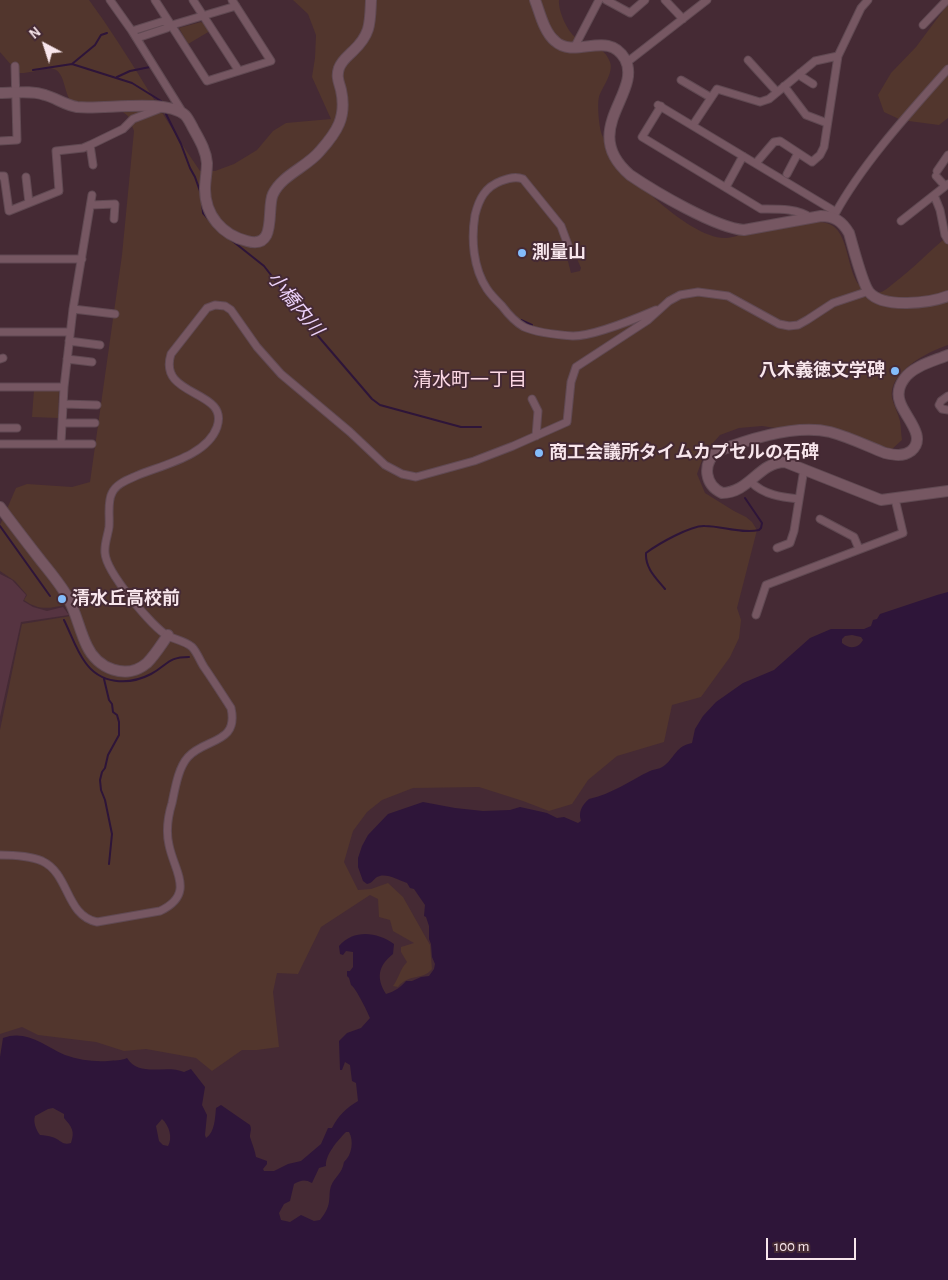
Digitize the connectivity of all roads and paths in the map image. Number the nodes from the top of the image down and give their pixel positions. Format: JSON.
{"nodes":[{"id":1,"x":110,"y":0,"type":"edge"},
{"id":2,"x":156,"y":0,"type":"edge"},
{"id":3,"x":193,"y":0,"type":"edge"},
{"id":4,"x":371,"y":0,"type":"edge"},
{"id":5,"x":535,"y":0,"type":"edge"},
{"id":6,"x":599,"y":0,"type":"edge"},
{"id":7,"x":606,"y":0,"type":"edge"},
{"id":8,"x":645,"y":0,"type":"edge"},
{"id":9,"x":665,"y":0,"type":"edge"},
{"id":10,"x":707,"y":0,"type":"edge"},
{"id":11,"x":868,"y":0,"type":"edge"},
{"id":12,"x":947,"y":0,"type":"edge"},
{"id":13,"x":234,"y":3,"type":"edge"},
{"id":14,"x":204,"y":16,"type":"junction"},
{"id":15,"x":683,"y":19,"type":"junction"},
{"id":16,"x":172,"y":24,"type":"junction"},
{"id":17,"x":923,"y":25,"type":"dead end"},
{"id":18,"x":132,"y":31,"type":"junction"},
{"id":19,"x":137,"y":38,"type":"junction"},
{"id":20,"x":574,"y":48,"type":"junction"},
{"id":21,"x":838,"y":56,"type":"junction"},
{"id":22,"x":748,"y":60,"type":"dead end"},
{"id":23,"x":626,"y":63,"type":"junction"},
{"id":24,"x":15,"y":66,"type":"dead end"},
{"id":25,"x":948,"y":69,"type":"edge"},
{"id":26,"x":239,"y":71,"type":"junction"},
{"id":27,"x":800,"y":73,"type":"junction"},
{"id":28,"x":681,"y":80,"type":"dead end"},
{"id":29,"x":813,"y":84,"type":"dead end"},
{"id":30,"x":784,"y":86,"type":"junction"},
{"id":31,"x":777,"y":92,"type":"junction"},
{"id":32,"x":0,"y":93,"type":"edge"},
{"id":33,"x":16,"y":93,"type":"junction"},
{"id":34,"x":710,"y":97,"type":"junction"},
{"id":35,"x":165,"y":107,"type":"junction"},
{"id":36,"x":185,"y":115,"type":"junction"},
{"id":37,"x":827,"y":123,"type":"junction"},
{"id":38,"x":693,"y":125,"type":"junction"},
{"id":39,"x":0,"y":141,"type":"edge"},
{"id":40,"x":90,"y":145,"type":"junction"},
{"id":41,"x":798,"y":153,"type":"junction"},
{"id":42,"x":743,"y":156,"type":"junction"},
{"id":43,"x":948,"y":156,"type":"edge"},
{"id":44,"x":756,"y":163,"type":"junction"},
{"id":45,"x":93,"y":165,"type":"dead end"},
{"id":46,"x":787,"y":174,"type":"dead end"},
{"id":47,"x":0,"y":176,"type":"edge"},
{"id":48,"x":26,"y":177,"type":"dead end"},
{"id":49,"x":947,"y":185,"type":"edge"},
{"id":50,"x":726,"y":187,"type":"junction"},
{"id":51,"x":92,"y":195,"type":"dead end"},
{"id":52,"x":934,"y":195,"type":"junction"},
{"id":53,"x":29,"y":203,"type":"junction"},
{"id":54,"x":91,"y":205,"type":"junction"},
{"id":55,"x":835,"y":215,"type":"junction"},
{"id":56,"x":811,"y":218,"type":"junction"},
{"id":57,"x":114,"y":219,"type":"dead end"},
{"id":58,"x":901,"y":221,"type":"dead end"},
{"id":59,"x":948,"y":240,"type":"edge"},
{"id":60,"x":568,"y":245,"type":"dead end"},
{"id":61,"x":0,"y":259,"type":"edge"},
{"id":62,"x":82,"y":259,"type":"junction"},
{"id":63,"x":869,"y":291,"type":"junction"},
{"id":64,"x":948,"y":296,"type":"edge"},
{"id":65,"x":74,"y":309,"type":"junction"},
{"id":66,"x":659,"y":310,"type":"junction"},
{"id":67,"x":115,"y":314,"type":"dead end"},
{"id":68,"x":0,"y":332,"type":"edge"},
{"id":69,"x":70,"y":332,"type":"junction"},
{"id":70,"x":70,"y":341,"type":"junction"},
{"id":71,"x":100,"y":345,"type":"dead end"},
{"id":72,"x":948,"y":355,"type":"edge"},
{"id":73,"x":67,"y":359,"type":"junction"},
{"id":74,"x":92,"y":362,"type":"dead end"},
{"id":75,"x":64,"y":387,"type":"junction"},
{"id":76,"x":0,"y":388,"type":"edge"},
{"id":77,"x":948,"y":396,"type":"edge"},
{"id":78,"x":532,"y":399,"type":"dead end"},
{"id":79,"x":63,"y":404,"type":"junction"},
{"id":80,"x":97,"y":405,"type":"dead end"},
{"id":81,"x":948,"y":410,"type":"edge"},
{"id":82,"x":63,"y":422,"type":"junction"},
{"id":83,"x":95,"y":423,"type":"dead end"},
{"id":84,"x":0,"y":428,"type":"edge"},
{"id":85,"x":17,"y":428,"type":"dead end"},
{"id":86,"x":536,"y":436,"type":"junction"},
{"id":87,"x":60,"y":443,"type":"junction"},
{"id":88,"x":0,"y":444,"type":"edge"},
{"id":89,"x":92,"y":444,"type":"dead end"},
{"id":90,"x":804,"y":469,"type":"junction"},
{"id":91,"x":751,"y":482,"type":"junction"},
{"id":92,"x":948,"y":492,"type":"edge"},
{"id":93,"x":799,"y":499,"type":"junction"},
{"id":94,"x":895,"y":499,"type":"junction"},
{"id":95,"x":0,"y":508,"type":"edge"},
{"id":96,"x":820,"y":519,"type":"dead end"},
{"id":97,"x":777,"y":548,"type":"dead end"},
{"id":98,"x":859,"y":550,"type":"junction"},
{"id":99,"x":756,"y":614,"type":"dead end"},
{"id":100,"x":168,"y":635,"type":"junction"},
{"id":101,"x":0,"y":855,"type":"edge"}],
"edges":[{"from":1,"to":18,"type":"street"},
{"from":2,"to":16,"type":"street"},
{"from":3,"to":14,"type":"street"},
{"from":4,"to":36,"type":"main road"},
{"from":5,"to":20,"type":"main road"},
{"from":6,"to":20,"type":"street"},
{"from":7,"to":8,"type":"street"},
{"from":9,"to":15,"type":"street"},
{"from":10,"to":15,"type":"street"},
{"from":11,"to":21,"type":"street"},
{"from":12,"to":17,"type":"street"},
{"from":13,"to":14,"type":"street"},
{"from":13,"to":26,"type":"street"},
{"from":14,"to":16,"type":"street"},
{"from":14,"to":26,"type":"street"},
{"from":15,"to":23,"type":"street"},
{"from":16,"to":18,"type":"street"},
{"from":16,"to":19,"type":"street"},
{"from":16,"to":26,"type":"street"},
{"from":18,"to":19,"type":"street"},
{"from":19,"to":36,"type":"street"},
{"from":20,"to":23,"type":"main road"},
{"from":21,"to":27,"type":"street"},
{"from":21,"to":37,"type":"street"},
{"from":22,"to":31,"type":"street"},
{"from":23,"to":56,"type":"main road"},
{"from":24,"to":33,"type":"street"},
{"from":25,"to":55,"type":"street"},
{"from":27,"to":29,"type":"street"},
{"from":27,"to":30,"type":"street"},
{"from":28,"to":34,"type":"street"},
{"from":30,"to":31,"type":"street"},
{"from":30,"to":37,"type":"street"},
{"from":31,"to":34,"type":"street"},
{"from":32,"to":33,"type":"main road"},
{"from":33,"to":35,"type":"main road"},
{"from":33,"to":39,"type":"street"},
{"from":34,"to":38,"type":"street"},
{"from":35,"to":36,"type":"main road"},
{"from":35,"to":40,"type":"street"},
{"from":37,"to":41,"type":"street"},
{"from":38,"to":42,"type":"street"},
{"from":38,"to":50,"type":"street"},
{"from":40,"to":45,"type":"street"},
{"from":40,"to":53,"type":"street"},
{"from":41,"to":44,"type":"street"},
{"from":41,"to":46,"type":"street"},
{"from":42,"to":44,"type":"street"},
{"from":42,"to":50,"type":"street"},
{"from":43,"to":49,"type":"street"},
{"from":44,"to":55,"type":"street"},
{"from":47,"to":53,"type":"street"},
{"from":48,"to":53,"type":"street"},
{"from":49,"to":52,"type":"street"},
{"from":50,"to":56,"type":"street"},
{"from":51,"to":54,"type":"street"},
{"from":52,"to":58,"type":"street"},
{"from":52,"to":59,"type":"street"},
{"from":54,"to":57,"type":"street"},
{"from":54,"to":62,"type":"street"},
{"from":55,"to":56,"type":"main road"},
{"from":55,"to":63,"type":"main road"},
{"from":60,"to":66,"type":"street"},
{"from":61,"to":62,"type":"street"},
{"from":62,"to":65,"type":"street"},
{"from":63,"to":64,"type":"main road"},
{"from":63,"to":66,"type":"street"},
{"from":65,"to":67,"type":"street"},
{"from":65,"to":69,"type":"street"},
{"from":66,"to":86,"type":"street"},
{"from":68,"to":69,"type":"street"},
{"from":69,"to":70,"type":"street"},
{"from":70,"to":71,"type":"street"},
{"from":70,"to":73,"type":"street"},
{"from":72,"to":91,"type":"main road"},
{"from":73,"to":74,"type":"street"},
{"from":73,"to":75,"type":"street"},
{"from":75,"to":76,"type":"street"},
{"from":75,"to":79,"type":"street"},
{"from":77,"to":81,"type":"street"},
{"from":78,"to":86,"type":"street"},
{"from":79,"to":80,"type":"street"},
{"from":79,"to":82,"type":"street"},
{"from":82,"to":83,"type":"street"},
{"from":82,"to":87,"type":"street"},
{"from":84,"to":85,"type":"street"},
{"from":86,"to":100,"type":"street"},
{"from":87,"to":88,"type":"street"},
{"from":87,"to":89,"type":"street"},
{"from":90,"to":91,"type":"main road"},
{"from":90,"to":93,"type":"street"},
{"from":90,"to":94,"type":"main road"},
{"from":91,"to":93,"type":"street"},
{"from":92,"to":94,"type":"main road"},
{"from":93,"to":97,"type":"street"},
{"from":94,"to":98,"type":"street"},
{"from":95,"to":100,"type":"main road"},
{"from":96,"to":98,"type":"street"},
{"from":98,"to":99,"type":"street"},
{"from":100,"to":101,"type":"street"}]}
